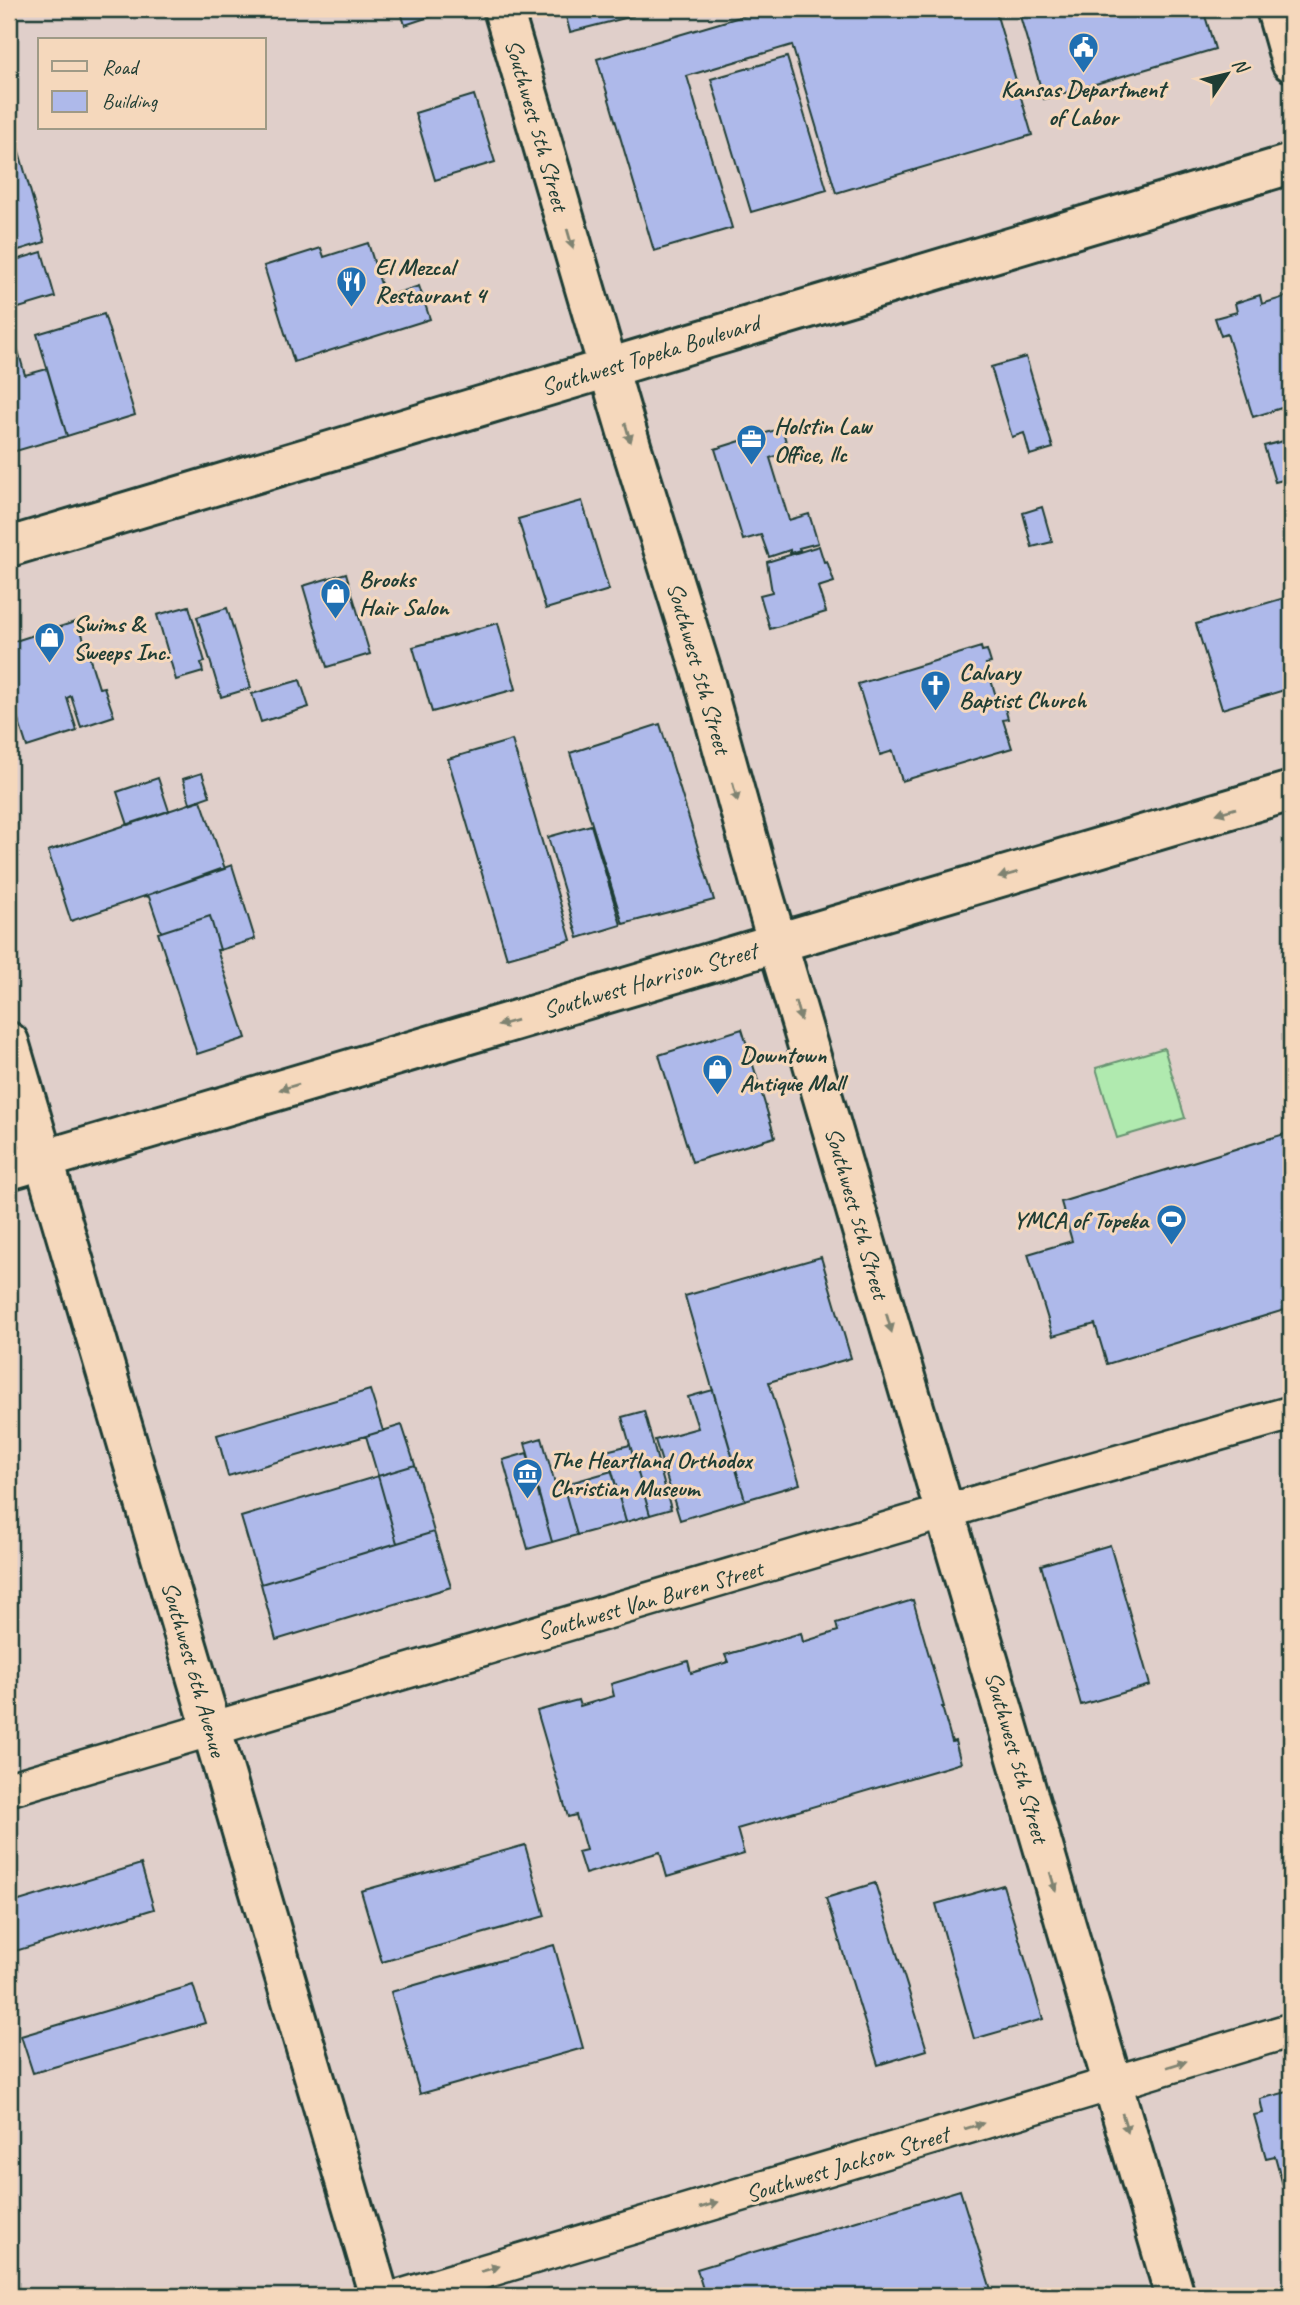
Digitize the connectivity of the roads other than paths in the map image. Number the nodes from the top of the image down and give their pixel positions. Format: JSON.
{"nodes":[{"id":1,"x":503,"y":9,"type":"edge"},
{"id":2,"x":1276,"y":9,"type":"edge"},
{"id":3,"x":1291,"y":62,"type":"edge"},
{"id":4,"x":1291,"y":164,"type":"edge"},
{"id":5,"x":609,"y":368,"type":"junction"},
{"id":6,"x":9,"y":547,"type":"edge"},
{"id":7,"x":1291,"y":791,"type":"edge"},
{"id":8,"x":778,"y":943,"type":"junction"},
{"id":9,"x":9,"y":1042,"type":"edge"},
{"id":10,"x":26,"y":1165,"type":"edge"},
{"id":11,"x":1291,"y":1413,"type":"edge"},
{"id":12,"x":945,"y":1513,"type":"junction"},
{"id":13,"x":212,"y":1729,"type":"junction"},
{"id":14,"x":9,"y":1789,"type":"edge"},
{"id":15,"x":1291,"y":2030,"type":"edge"},
{"id":16,"x":1112,"y":2084,"type":"junction"},
{"id":17,"x":379,"y":2296,"type":"edge"},
{"id":18,"x":402,"y":2296,"type":"edge"},
{"id":19,"x":1175,"y":2296,"type":"edge"}],
"edges":[{"from":1,"to":5,"type":"street","name":"Southwest 5th Street","one_way":true},
{"from":2,"to":3,"type":"street"},
{"from":4,"to":5,"type":"street","name":"Southwest Topeka Boulevard"},
{"from":5,"to":6,"type":"street","name":"Southwest Topeka Boulevard"},
{"from":5,"to":8,"type":"street","name":"Southwest 5th Street","one_way":true},
{"from":7,"to":8,"type":"street","name":"Southwest Harrison Street","one_way":true},
{"from":8,"to":10,"type":"street","name":"Southwest Harrison Street","one_way":true},
{"from":8,"to":12,"type":"street","name":"Southwest 5th Street","one_way":true},
{"from":9,"to":10,"type":"street","name":"Southwest 6th Avenue"},
{"from":10,"to":13,"type":"street","name":"Southwest 6th Avenue"},
{"from":11,"to":12,"type":"street","name":"Southwest Van Buren Street"},
{"from":12,"to":13,"type":"street","name":"Southwest Van Buren Street"},
{"from":12,"to":16,"type":"street","name":"Southwest 5th Street","one_way":true},
{"from":13,"to":14,"type":"street","name":"Southwest Van Buren Street"},
{"from":13,"to":17,"type":"street","name":"Southwest 6th Avenue"},
{"from":16,"to":15,"type":"street","name":"Southwest Jackson Street","one_way":true},
{"from":18,"to":16,"type":"street","name":"Southwest Jackson Street","one_way":true},
{"from":16,"to":19,"type":"street","name":"Southwest 5th Street","one_way":true}]}
